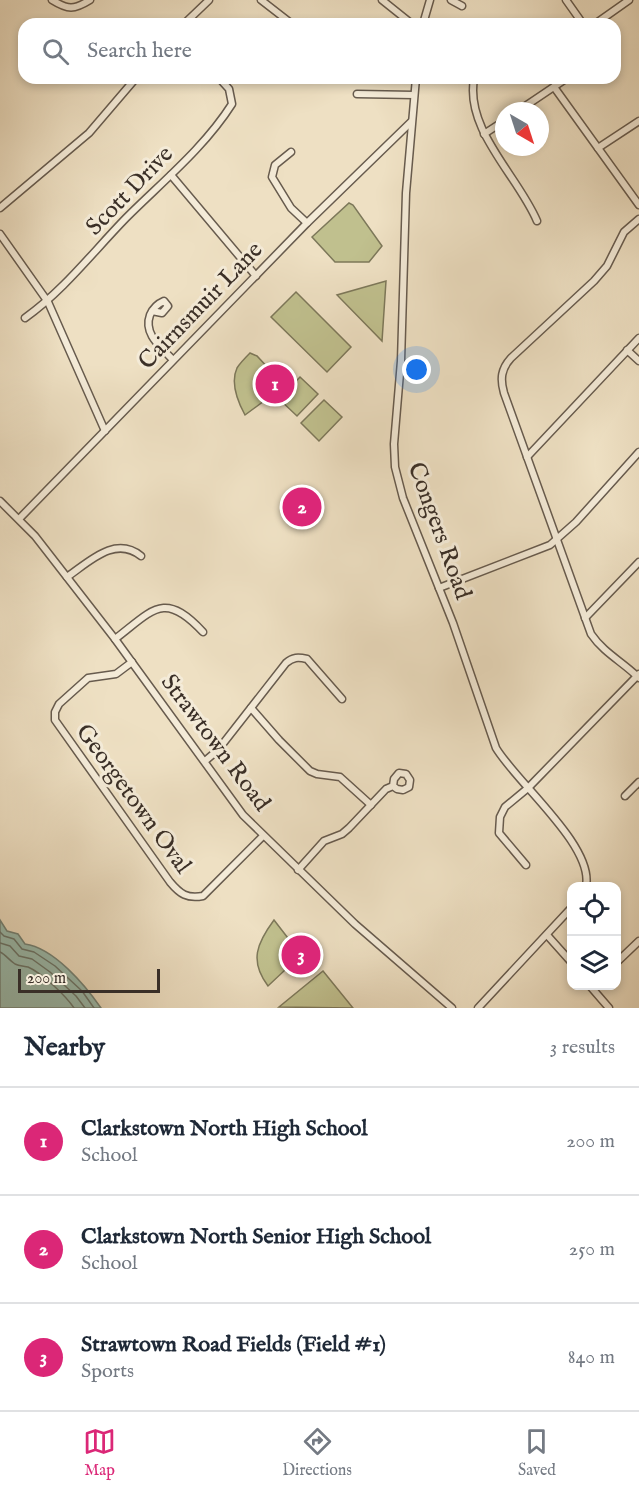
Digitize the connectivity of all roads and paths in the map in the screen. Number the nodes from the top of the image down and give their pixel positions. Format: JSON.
{"nodes":[{"id":1,"x":52,"y":0,"type":"edge"},
{"id":2,"x":90,"y":0,"type":"edge"},
{"id":3,"x":209,"y":0,"type":"edge"},
{"id":4,"x":261,"y":0,"type":"edge"},
{"id":5,"x":382,"y":0,"type":"edge"},
{"id":6,"x":430,"y":0,"type":"edge"},
{"id":7,"x":451,"y":0,"type":"edge"},
{"id":8,"x":566,"y":0,"type":"edge"},
{"id":9,"x":629,"y":0,"type":"edge"},
{"id":10,"x":462,"y":6,"type":"dead end"},
{"id":11,"x":190,"y":18,"type":"edge"},
{"id":12,"x":284,"y":18,"type":"edge"},
{"id":13,"x":404,"y":18,"type":"edge"},
{"id":14,"x":425,"y":18,"type":"edge"},
{"id":15,"x":579,"y":18,"type":"edge"},
{"id":16,"x":604,"y":18,"type":"edge"},
{"id":17,"x":131,"y":84,"type":"edge"},
{"id":18,"x":224,"y":84,"type":"edge"},
{"id":19,"x":415,"y":84,"type":"edge"},
{"id":20,"x":474,"y":84,"type":"edge"},
{"id":21,"x":558,"y":84,"type":"edge"},
{"id":22,"x":554,"y":87,"type":"junction"},
{"id":23,"x":357,"y":94,"type":"dead end"},
{"id":24,"x":414,"y":95,"type":"junction"},
{"id":25,"x":532,"y":102,"type":"edge"},
{"id":26,"x":639,"y":121,"type":"edge"},
{"id":27,"x":411,"y":122,"type":"junction"},
{"id":28,"x":495,"y":127,"type":"edge"},
{"id":29,"x":484,"y":134,"type":"junction"},
{"id":30,"x":598,"y":148,"type":"junction"},
{"id":31,"x":291,"y":152,"type":"dead end"},
{"id":32,"x":171,"y":175,"type":"junction"},
{"id":33,"x":639,"y":205,"type":"edge"},
{"id":34,"x":0,"y":208,"type":"edge"},
{"id":35,"x":639,"y":219,"type":"edge"},
{"id":36,"x":537,"y":221,"type":"dead end"},
{"id":37,"x":307,"y":223,"type":"junction"},
{"id":38,"x":0,"y":234,"type":"edge"},
{"id":39,"x":256,"y":276,"type":"junction"},
{"id":40,"x":48,"y":302,"type":"junction"},
{"id":41,"x":152,"y":311,"type":"dead end"},
{"id":42,"x":25,"y":318,"type":"dead end"},
{"id":43,"x":639,"y":338,"type":"edge"},
{"id":44,"x":627,"y":350,"type":"junction"},
{"id":45,"x":173,"y":360,"type":"junction"},
{"id":46,"x":639,"y":361,"type":"edge"},
{"id":47,"x":105,"y":431,"type":"junction"},
{"id":48,"x":639,"y":452,"type":"edge"},
{"id":49,"x":527,"y":457,"type":"junction"},
{"id":50,"x":0,"y":501,"type":"edge"},
{"id":51,"x":19,"y":519,"type":"junction"},
{"id":52,"x":557,"y":540,"type":"junction"},
{"id":53,"x":141,"y":556,"type":"dead end"},
{"id":54,"x":639,"y":562,"type":"edge"},
{"id":55,"x":67,"y":577,"type":"junction"},
{"id":56,"x":439,"y":588,"type":"junction"},
{"id":57,"x":585,"y":618,"type":"junction"},
{"id":58,"x":203,"y":632,"type":"dead end"},
{"id":59,"x":115,"y":639,"type":"junction"},
{"id":60,"x":132,"y":662,"type":"junction"},
{"id":61,"x":638,"y":676,"type":"edge"},
{"id":62,"x":342,"y":699,"type":"dead end"},
{"id":63,"x":251,"y":708,"type":"junction"},
{"id":64,"x":205,"y":761,"type":"junction"},
{"id":65,"x":639,"y":782,"type":"edge"},
{"id":66,"x":393,"y":786,"type":"dead end"},
{"id":67,"x":528,"y":788,"type":"junction"},
{"id":68,"x":625,"y":796,"type":"dead end"},
{"id":69,"x":371,"y":805,"type":"junction"},
{"id":70,"x":263,"y":836,"type":"junction"},
{"id":71,"x":526,"y":864,"type":"dead end"},
{"id":72,"x":298,"y":870,"type":"junction"},
{"id":73,"x":586,"y":882,"type":"edge"},
{"id":74,"x":567,"y":913,"type":"edge"},
{"id":75,"x":547,"y":935,"type":"junction"},
{"id":76,"x":639,"y":941,"type":"edge"},
{"id":77,"x":567,"y":957,"type":"edge"},
{"id":78,"x":621,"y":958,"type":"edge"},
{"id":79,"x":595,"y":990,"type":"edge"},
{"id":80,"x":452,"y":1008,"type":"edge"},
{"id":81,"x":478,"y":1008,"type":"edge"},
{"id":82,"x":609,"y":1008,"type":"edge"}],
"edges":[{"from":1,"to":2,"type":"street"},
{"from":3,"to":11,"type":"street"},
{"from":4,"to":12,"type":"street"},
{"from":5,"to":13,"type":"street"},
{"from":6,"to":14,"type":"street"},
{"from":7,"to":10,"type":"street"},
{"from":8,"to":15,"type":"street"},
{"from":9,"to":16,"type":"street"},
{"from":17,"to":34,"type":"street"},
{"from":18,"to":32,"type":"street","name":"Scott Drive"},
{"from":19,"to":24,"type":"street","name":"Congers Road"},
{"from":20,"to":29,"type":"street"},
{"from":21,"to":22,"type":"street"},
{"from":22,"to":25,"type":"street"},
{"from":22,"to":30,"type":"street"},
{"from":23,"to":24,"type":"street"},
{"from":24,"to":27,"type":"street","name":"Congers Road"},
{"from":26,"to":30,"type":"street"},
{"from":27,"to":37,"type":"street","name":"Cairnsmuir Lane"},
{"from":27,"to":56,"type":"street","name":"Congers Road"},
{"from":28,"to":29,"type":"street"},
{"from":29,"to":36,"type":"street"},
{"from":30,"to":33,"type":"street"},
{"from":31,"to":37,"type":"street"},
{"from":32,"to":39,"type":"street"},
{"from":32,"to":40,"type":"street","name":"Scott Drive"},
{"from":35,"to":49,"type":"street"},
{"from":37,"to":39,"type":"street","name":"Cairnsmuir Lane"},
{"from":38,"to":40,"type":"street"},
{"from":39,"to":45,"type":"street","name":"Cairnsmuir Lane"},
{"from":40,"to":42,"type":"street","name":"Scott Drive"},
{"from":40,"to":47,"type":"street"},
{"from":41,"to":45,"type":"street"},
{"from":43,"to":44,"type":"street"},
{"from":44,"to":46,"type":"street"},
{"from":44,"to":49,"type":"street"},
{"from":45,"to":47,"type":"street","name":"Cairnsmuir Lane"},
{"from":47,"to":51,"type":"street","name":"Cairnsmuir Lane"},
{"from":48,"to":52,"type":"street"},
{"from":49,"to":52,"type":"street"},
{"from":50,"to":51,"type":"street","name":"Strawtown Road"},
{"from":51,"to":55,"type":"street","name":"Strawtown Road"},
{"from":52,"to":56,"type":"street"},
{"from":52,"to":57,"type":"street"},
{"from":53,"to":55,"type":"street"},
{"from":54,"to":57,"type":"street"},
{"from":55,"to":59,"type":"street","name":"Strawtown Road"},
{"from":56,"to":67,"type":"street","name":"Congers Road"},
{"from":57,"to":61,"type":"street"},
{"from":58,"to":59,"type":"street"},
{"from":59,"to":60,"type":"street","name":"Strawtown Road"},
{"from":60,"to":64,"type":"street","name":"Strawtown Road"},
{"from":60,"to":70,"type":"street","name":"Georgetown Oval"},
{"from":61,"to":67,"type":"street"},
{"from":62,"to":63,"type":"street"},
{"from":63,"to":64,"type":"street"},
{"from":63,"to":69,"type":"street"},
{"from":64,"to":70,"type":"street","name":"Strawtown Road"},
{"from":65,"to":68,"type":"street"},
{"from":66,"to":69,"type":"street"},
{"from":67,"to":71,"type":"street"},
{"from":67,"to":73,"type":"street","name":"Congers Road"},
{"from":69,"to":72,"type":"street"},
{"from":70,"to":72,"type":"street","name":"Strawtown Road"},
{"from":72,"to":80,"type":"street","name":"Strawtown Road"},
{"from":74,"to":75,"type":"street"},
{"from":75,"to":77,"type":"street"},
{"from":75,"to":81,"type":"street"},
{"from":76,"to":78,"type":"street"},
{"from":79,"to":82,"type":"street"}]}
